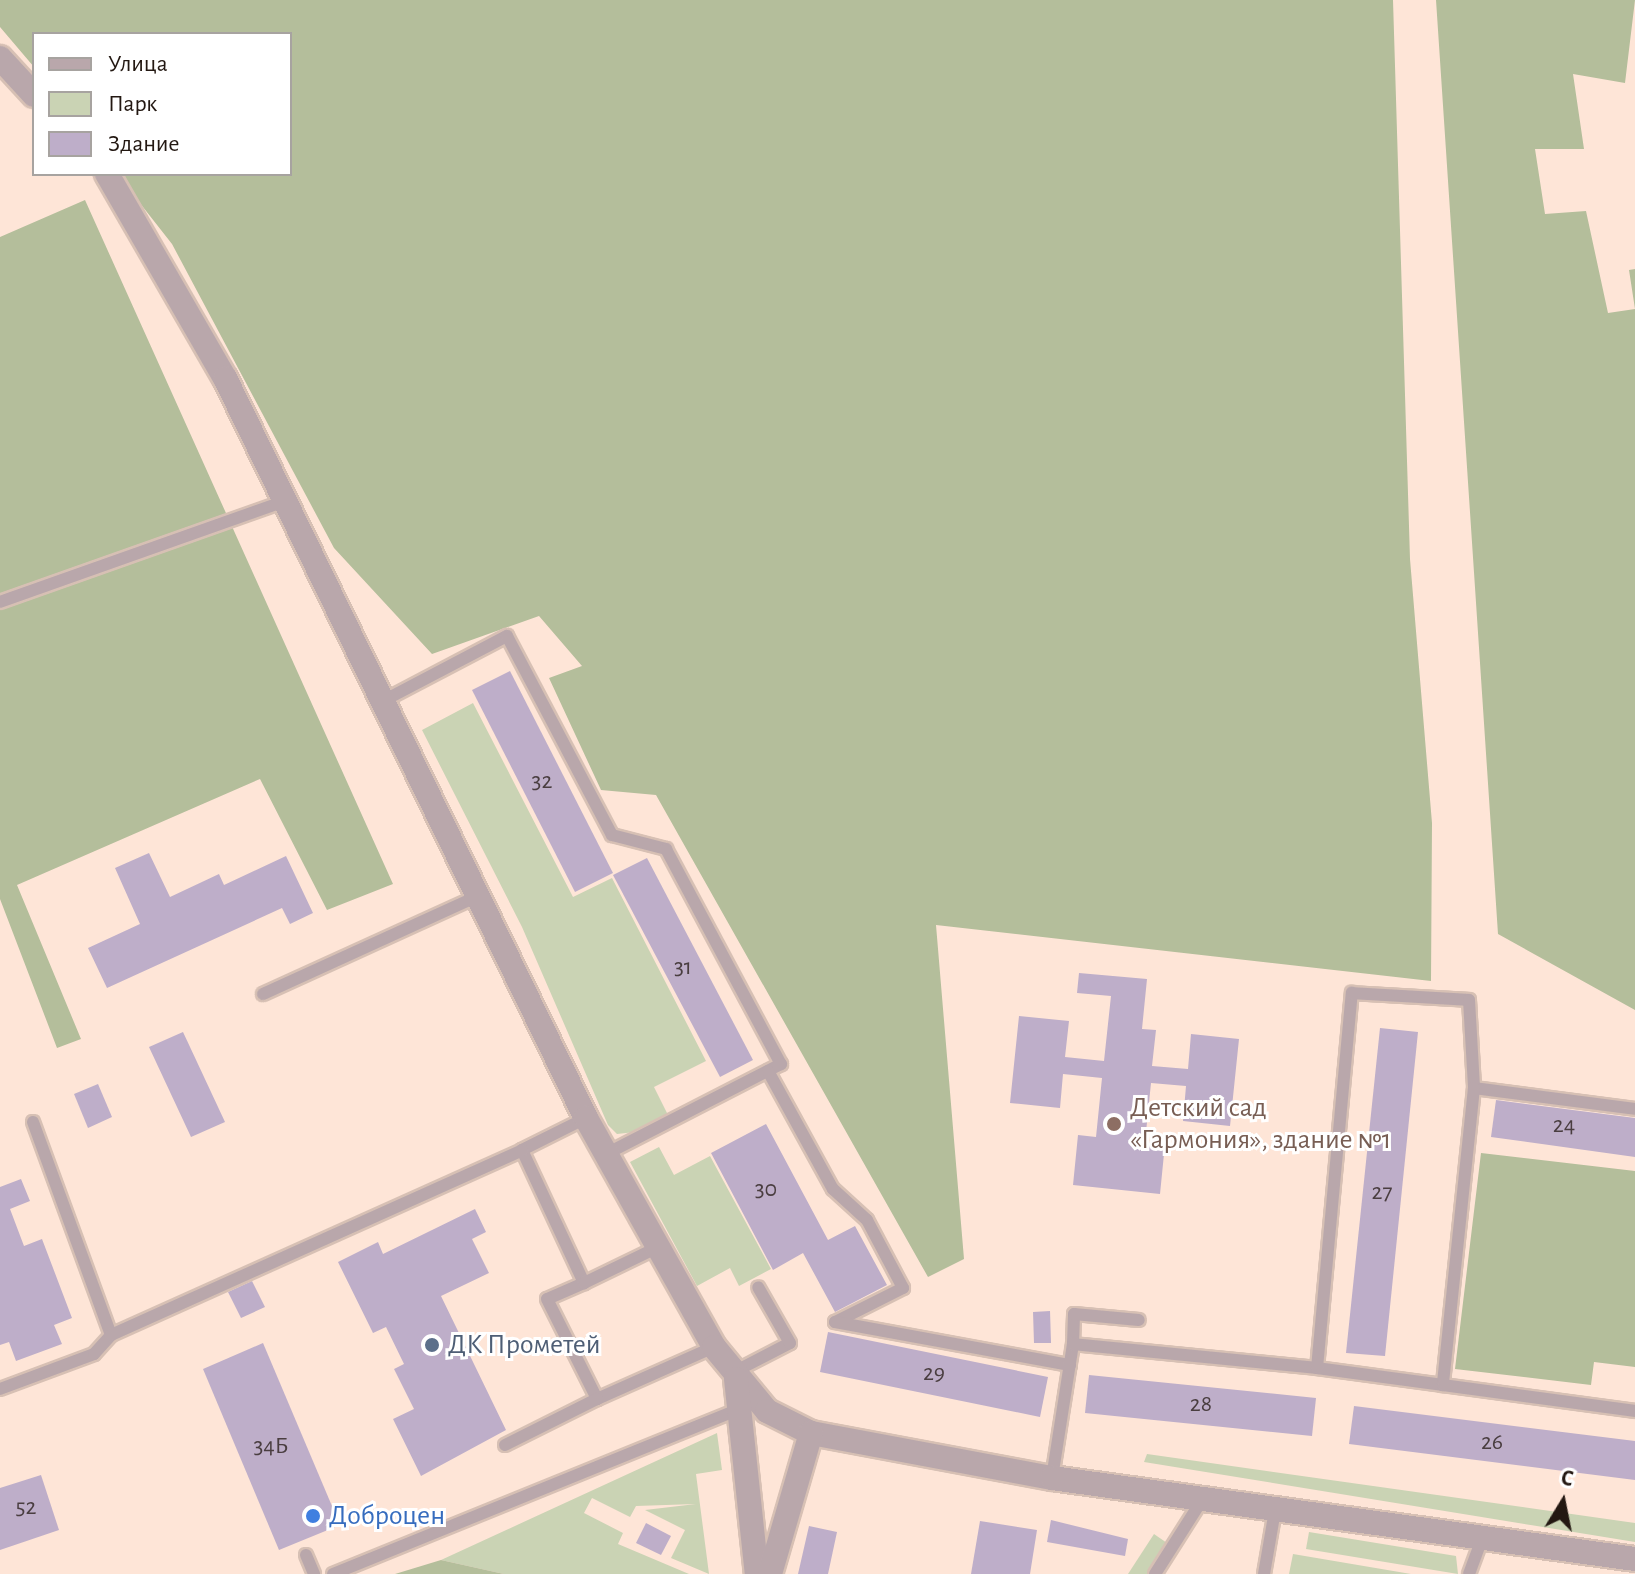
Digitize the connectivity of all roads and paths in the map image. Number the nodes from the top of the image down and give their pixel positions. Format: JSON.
{"nodes":[{"id":1,"x":0,"y":58,"type":"edge"},
{"id":2,"x":32,"y":93,"type":"edge"},
{"id":3,"x":108,"y":176,"type":"edge"},
{"id":4,"x":285,"y":501,"type":"junction"},
{"id":5,"x":0,"y":602,"type":"edge"},
{"id":6,"x":383,"y":701,"type":"junction"},
{"id":7,"x":478,"y":896,"type":"junction"},
{"id":8,"x":263,"y":994,"type":"dead end"},
{"id":9,"x":768,"y":1071,"type":"junction"},
{"id":10,"x":1474,"y":1088,"type":"junction"},
{"id":11,"x":1635,"y":1109,"type":"edge"},
{"id":12,"x":586,"y":1118,"type":"junction"},
{"id":13,"x":33,"y":1122,"type":"dead end"},
{"id":14,"x":522,"y":1150,"type":"junction"},
{"id":15,"x":606,"y":1154,"type":"junction"},
{"id":16,"x":658,"y":1247,"type":"junction"},
{"id":17,"x":584,"y":1283,"type":"junction"},
{"id":18,"x":758,"y":1287,"type":"dead end"},
{"id":19,"x":1139,"y":1320,"type":"dead end"},
{"id":20,"x":111,"y":1335,"type":"junction"},
{"id":21,"x":1073,"y":1344,"type":"junction"},
{"id":22,"x":714,"y":1347,"type":"junction"},
{"id":23,"x":1070,"y":1365,"type":"junction"},
{"id":24,"x":1317,"y":1368,"type":"junction"},
{"id":25,"x":734,"y":1376,"type":"junction"},
{"id":26,"x":1443,"y":1385,"type":"junction"},
{"id":27,"x":0,"y":1389,"type":"edge"},
{"id":28,"x":597,"y":1399,"type":"junction"},
{"id":29,"x":737,"y":1410,"type":"junction"},
{"id":30,"x":1635,"y":1411,"type":"edge"},
{"id":31,"x":811,"y":1433,"type":"junction"},
{"id":32,"x":505,"y":1445,"type":"dead end"},
{"id":33,"x":1052,"y":1478,"type":"junction"},
{"id":34,"x":1202,"y":1500,"type":"junction"},
{"id":35,"x":1275,"y":1510,"type":"junction"},
{"id":36,"x":1483,"y":1535,"type":"junction"},
{"id":37,"x":306,"y":1555,"type":"dead end"},
{"id":38,"x":1635,"y":1559,"type":"edge"},
{"id":39,"x":314,"y":1574,"type":"edge"},
{"id":40,"x":333,"y":1574,"type":"edge"},
{"id":41,"x":757,"y":1574,"type":"edge"},
{"id":42,"x":770,"y":1574,"type":"edge"},
{"id":43,"x":1155,"y":1574,"type":"edge"},
{"id":44,"x":1264,"y":1574,"type":"edge"},
{"id":45,"x":1469,"y":1574,"type":"edge"}],
"edges":[{"from":1,"to":2,"type":"street"},
{"from":3,"to":4,"type":"street"},
{"from":4,"to":5,"type":"lane"},
{"from":4,"to":6,"type":"street"},
{"from":6,"to":7,"type":"street"},
{"from":6,"to":9,"type":"lane"},
{"from":7,"to":8,"type":"lane"},
{"from":7,"to":12,"type":"street"},
{"from":9,"to":15,"type":"lane"},
{"from":9,"to":23,"type":"lane"},
{"from":10,"to":11,"type":"lane"},
{"from":10,"to":24,"type":"lane"},
{"from":10,"to":26,"type":"lane"},
{"from":12,"to":14,"type":"lane"},
{"from":12,"to":15,"type":"street"},
{"from":13,"to":20,"type":"lane"},
{"from":14,"to":17,"type":"lane"},
{"from":14,"to":20,"type":"lane"},
{"from":15,"to":16,"type":"street"},
{"from":16,"to":17,"type":"lane"},
{"from":16,"to":22,"type":"street"},
{"from":17,"to":28,"type":"lane"},
{"from":18,"to":25,"type":"lane"},
{"from":19,"to":21,"type":"lane"},
{"from":20,"to":27,"type":"lane"},
{"from":21,"to":23,"type":"lane"},
{"from":21,"to":24,"type":"lane"},
{"from":22,"to":25,"type":"street"},
{"from":22,"to":28,"type":"lane"},
{"from":23,"to":33,"type":"lane"},
{"from":24,"to":26,"type":"lane"},
{"from":25,"to":29,"type":"street"},
{"from":25,"to":31,"type":"street"},
{"from":26,"to":30,"type":"lane"},
{"from":28,"to":32,"type":"lane"},
{"from":29,"to":40,"type":"lane"},
{"from":29,"to":41,"type":"street"},
{"from":31,"to":33,"type":"street"},
{"from":31,"to":42,"type":"street"},
{"from":33,"to":34,"type":"street"},
{"from":34,"to":35,"type":"street"},
{"from":34,"to":43,"type":"lane"},
{"from":35,"to":36,"type":"street"},
{"from":35,"to":44,"type":"lane"},
{"from":36,"to":38,"type":"street"},
{"from":36,"to":45,"type":"lane"},
{"from":37,"to":39,"type":"lane"}]}
